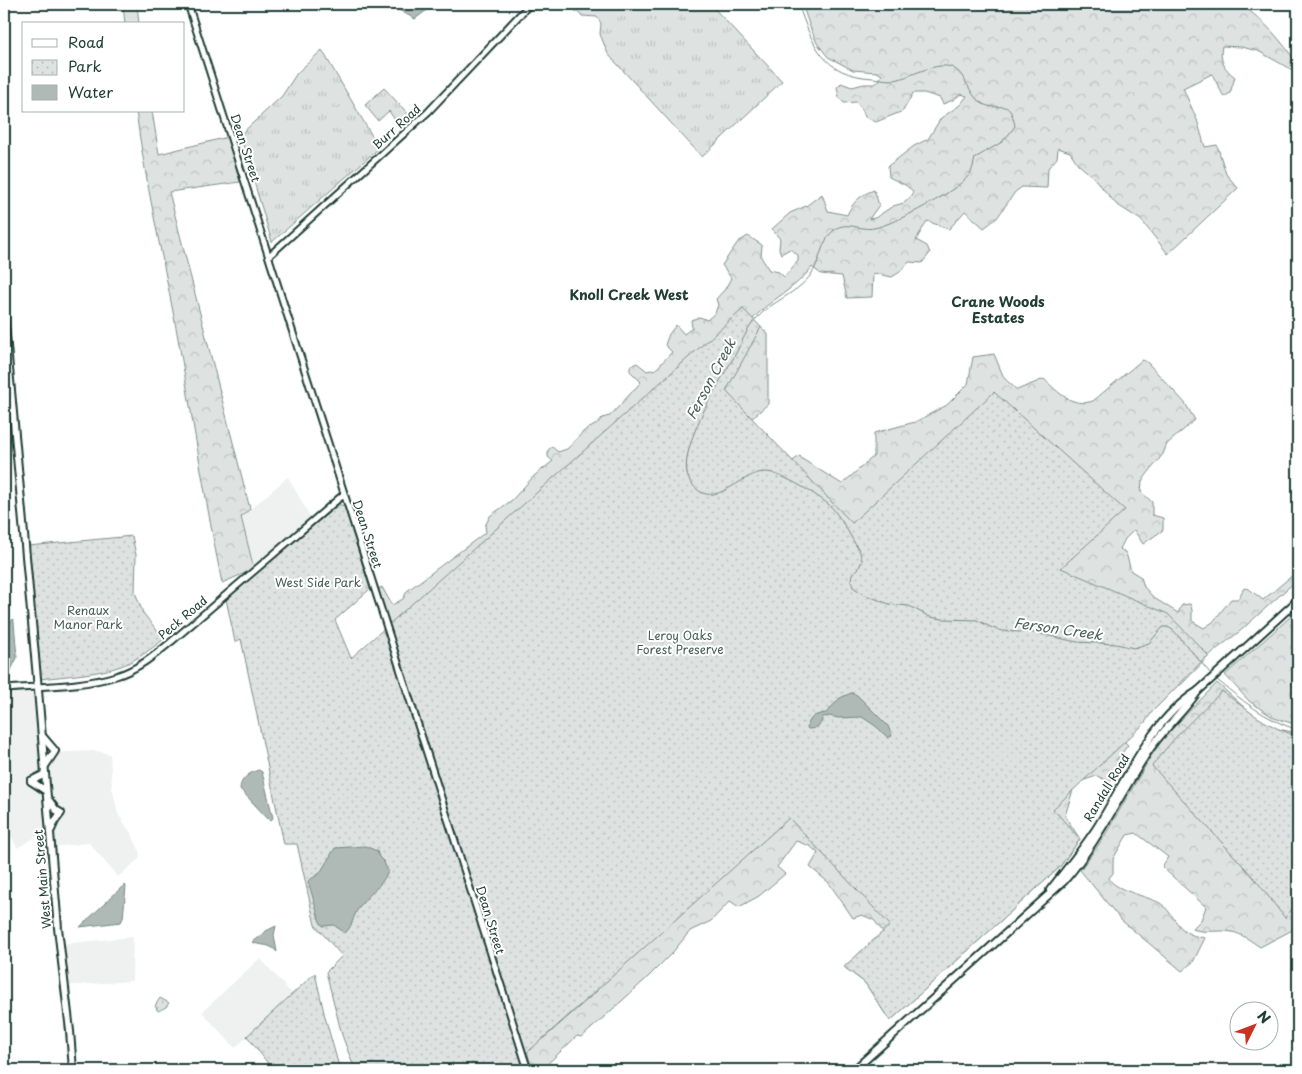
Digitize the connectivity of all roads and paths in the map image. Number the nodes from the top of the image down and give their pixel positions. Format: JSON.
{"nodes":[{"id":1,"x":188,"y":4,"type":"edge"},
{"id":2,"x":530,"y":4,"type":"edge"},
{"id":3,"x":269,"y":256,"type":"junction"},
{"id":4,"x":4,"y":313,"type":"edge"},
{"id":5,"x":343,"y":495,"type":"junction"},
{"id":6,"x":1298,"y":600,"type":"edge"},
{"id":7,"x":38,"y":686,"type":"junction"},
{"id":8,"x":4,"y":689,"type":"edge"},
{"id":9,"x":42,"y":736,"type":"junction"},
{"id":10,"x":45,"y":766,"type":"junction"},
{"id":11,"x":45,"y":774,"type":"junction"},
{"id":12,"x":47,"y":794,"type":"junction"},
{"id":13,"x":51,"y":831,"type":"junction"},
{"id":14,"x":73,"y":1070,"type":"edge"},
{"id":15,"x":528,"y":1070,"type":"edge"},
{"id":16,"x":854,"y":1070,"type":"edge"}],
"edges":[{"from":1,"to":3,"type":"street","name":"Dean Street"},
{"from":2,"to":3,"type":"street","name":"Burr Road"},
{"from":3,"to":5,"type":"street","name":"Dean Street"},
{"from":4,"to":7,"type":"main road","name":"West Main Street"},
{"from":5,"to":7,"type":"street","name":"Peck Road"},
{"from":5,"to":15,"type":"street","name":"Dean Street"},
{"from":6,"to":16,"type":"main road","name":"Randall Road"},
{"from":7,"to":8,"type":"street","name":"Peck Road"},
{"from":7,"to":9,"type":"main road","name":"West Main Street"},
{"from":9,"to":10,"type":"main road","name":"West Main Street"},
{"from":9,"to":10,"type":"main road"},
{"from":10,"to":11,"type":"main road","name":"West Main Street"},
{"from":11,"to":12,"type":"main road","name":"West Main Street"},
{"from":11,"to":12,"type":"main road"},
{"from":12,"to":13,"type":"main road","name":"West Main Street"},
{"from":12,"to":13,"type":"main road"},
{"from":13,"to":14,"type":"main road","name":"West Main Street"}]}
